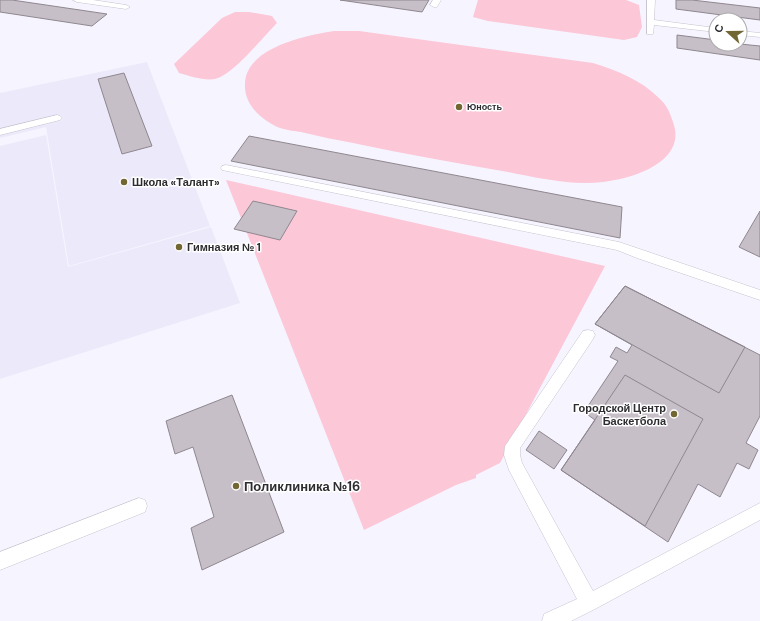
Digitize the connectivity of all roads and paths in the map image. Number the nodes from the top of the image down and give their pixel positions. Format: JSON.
{"nodes":[{"id":1,"x":77,"y":0,"type":"edge"},
{"id":2,"x":651,"y":0,"type":"edge"},
{"id":3,"x":129,"y":7,"type":"dead end"},
{"id":4,"x":650,"y":22,"type":"junction"},
{"id":5,"x":708,"y":29,"type":"edge"},
{"id":6,"x":650,"y":32,"type":"dead end"},
{"id":7,"x":748,"y":34,"type":"edge"},
{"id":8,"x":760,"y":36,"type":"edge"},
{"id":9,"x":57,"y":118,"type":"dead end"},
{"id":10,"x":0,"y":132,"type":"edge"},
{"id":11,"x":226,"y":168,"type":"dead end"},
{"id":12,"x":760,"y":295,"type":"edge"},
{"id":13,"x":588,"y":335,"type":"dead end"},
{"id":14,"x":139,"y":506,"type":"dead end"},
{"id":15,"x":760,"y":511,"type":"edge"},
{"id":16,"x":0,"y":561,"type":"edge"},
{"id":17,"x":589,"y":603,"type":"junction"},
{"id":18,"x":551,"y":621,"type":"edge"}],
"edges":[{"from":1,"to":3,"type":"lane"},
{"from":2,"to":4,"type":"lane"},
{"from":4,"to":5,"type":"lane"},
{"from":4,"to":6,"type":"lane"},
{"from":7,"to":8,"type":"lane"},
{"from":9,"to":10,"type":"lane"},
{"from":11,"to":12,"type":"lane"},
{"from":13,"to":17,"type":"lane"},
{"from":14,"to":16,"type":"lane"},
{"from":15,"to":17,"type":"lane"},
{"from":17,"to":18,"type":"lane"}]}
